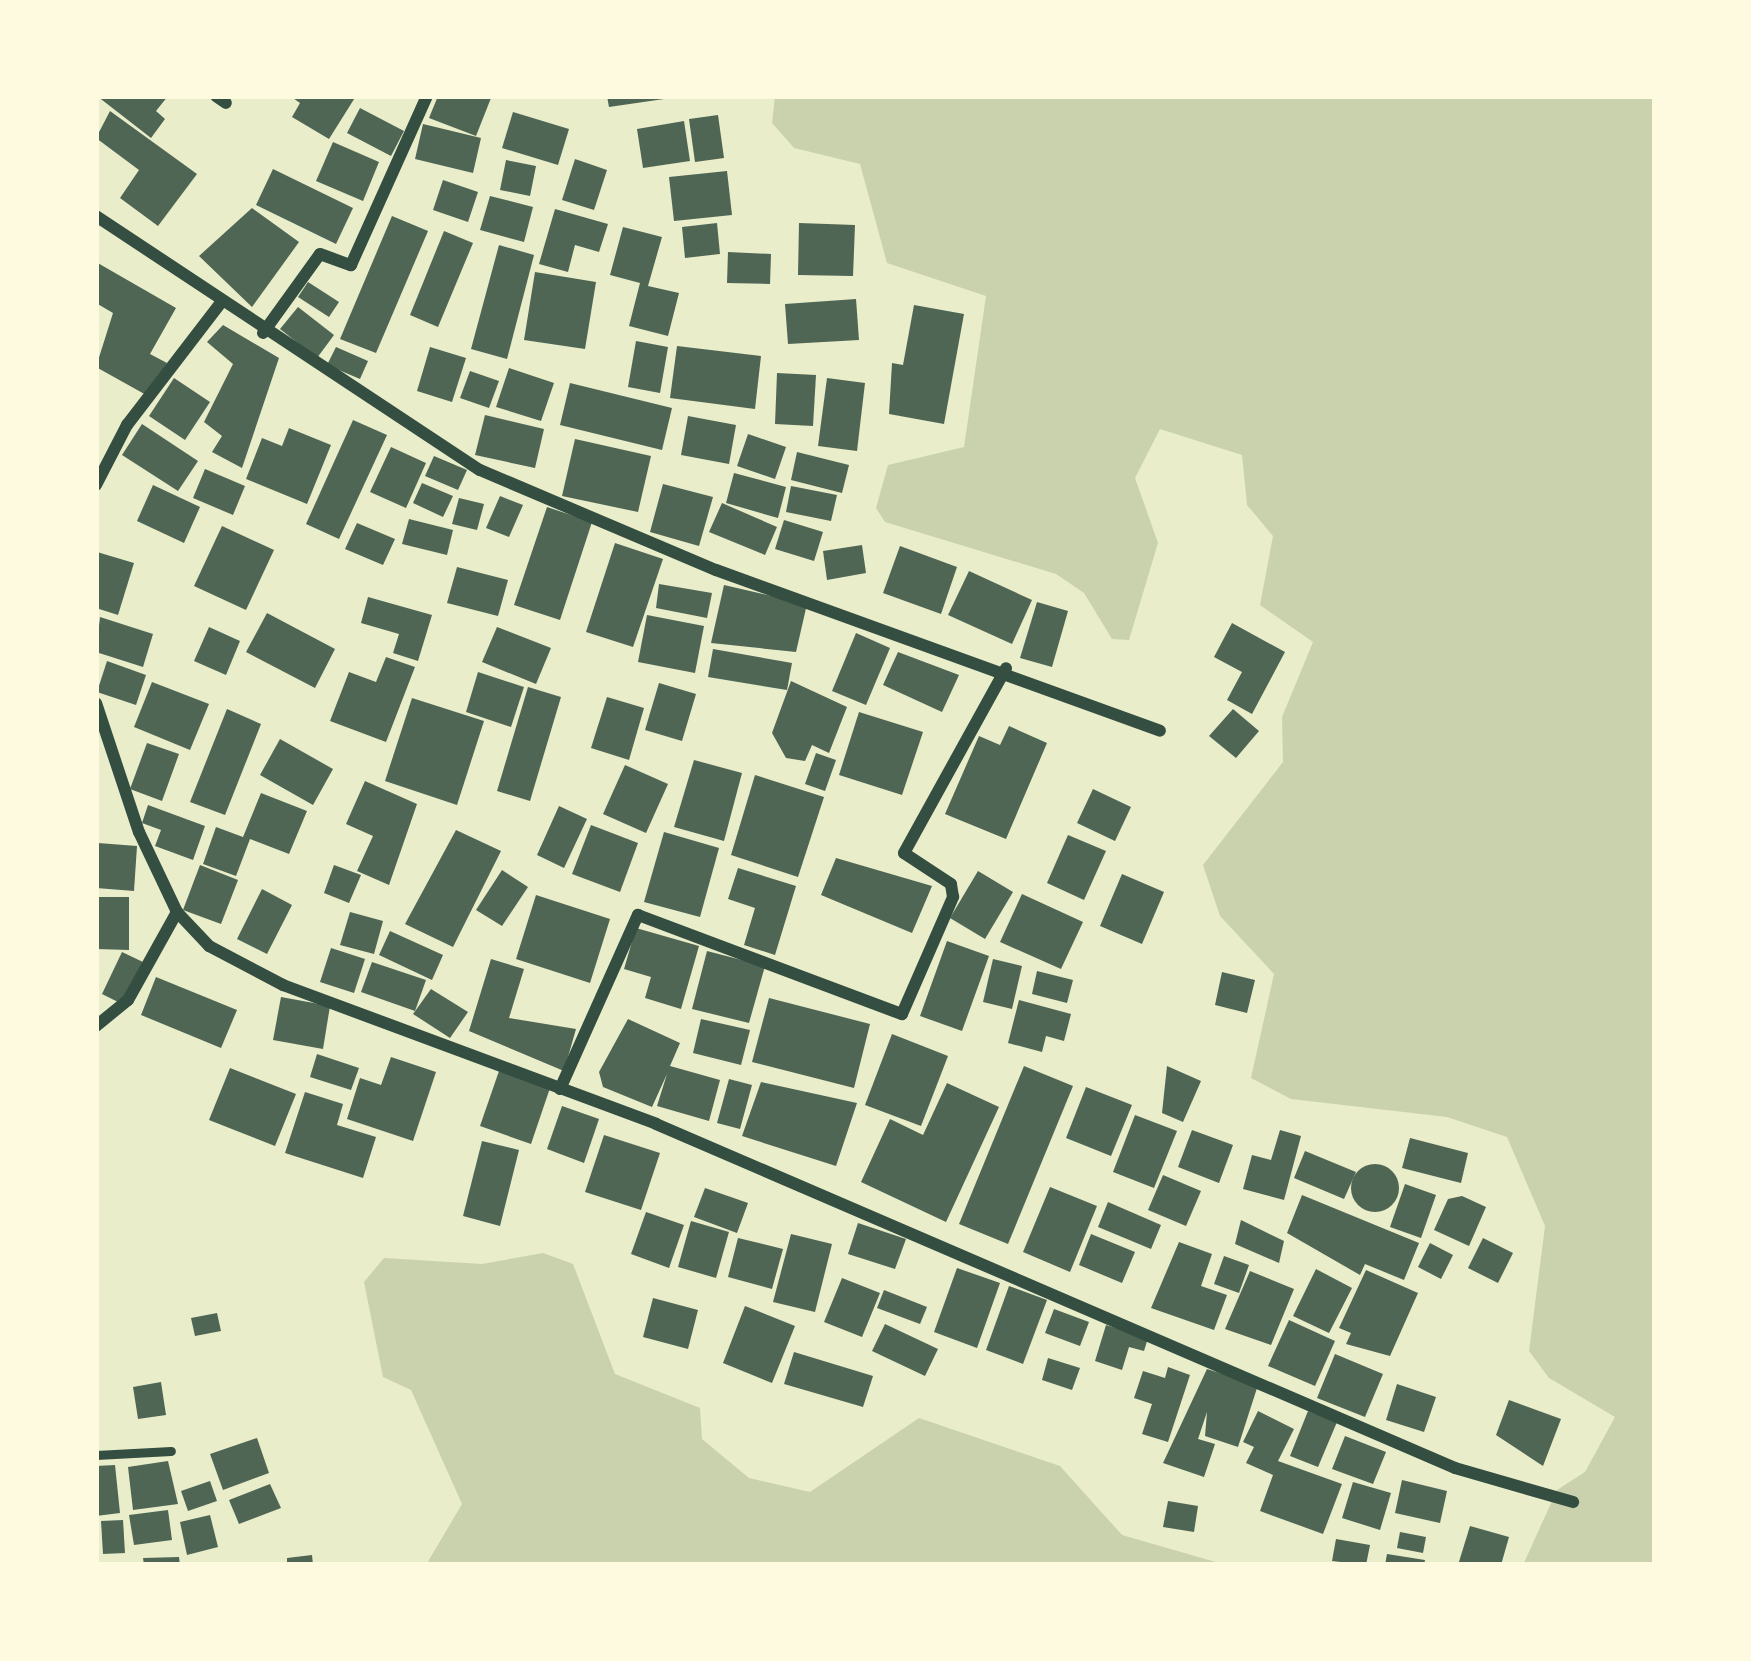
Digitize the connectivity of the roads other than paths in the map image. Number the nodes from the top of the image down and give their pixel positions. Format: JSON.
{"nodes":[{"id":1,"x":427,"y":96,"type":"edge"},
{"id":2,"x":96,"y":216,"type":"edge"},
{"id":3,"x":220,"y":304,"type":"junction"},
{"id":4,"x":263,"y":333,"type":"junction"},
{"id":5,"x":96,"y":485,"type":"edge"},
{"id":6,"x":1006,"y":668,"type":"junction"},
{"id":7,"x":96,"y":703,"type":"edge"},
{"id":8,"x":1160,"y":731,"type":"dead end"},
{"id":9,"x":177,"y":912,"type":"junction"},
{"id":10,"x":96,"y":1026,"type":"edge"},
{"id":11,"x":560,"y":1089,"type":"junction"},
{"id":12,"x":171,"y":1451,"type":"dead end"},
{"id":13,"x":96,"y":1455,"type":"edge"},
{"id":14,"x":1573,"y":1502,"type":"dead end"}],
"edges":[{"from":1,"to":4,"type":"street"},
{"from":2,"to":3,"type":"street"},
{"from":3,"to":4,"type":"street"},
{"from":3,"to":5,"type":"street"},
{"from":4,"to":6,"type":"street"},
{"from":6,"to":8,"type":"street"},
{"from":6,"to":11,"type":"street"},
{"from":7,"to":9,"type":"street"},
{"from":9,"to":10,"type":"street"},
{"from":9,"to":11,"type":"street"},
{"from":11,"to":14,"type":"street"},
{"from":12,"to":13,"type":"lane"}]}
